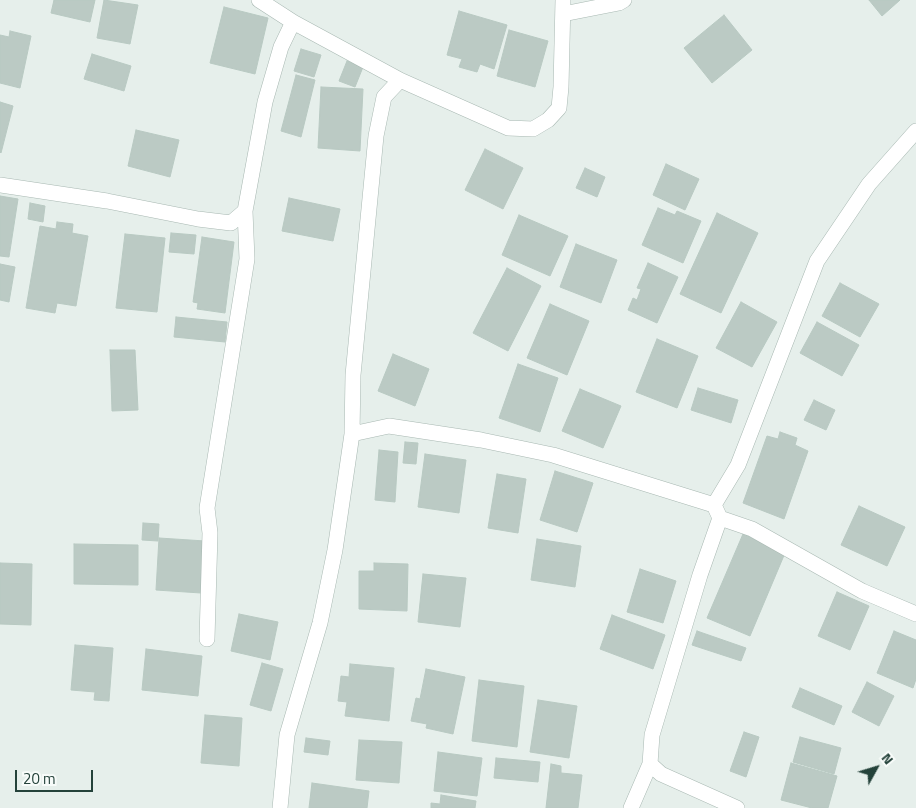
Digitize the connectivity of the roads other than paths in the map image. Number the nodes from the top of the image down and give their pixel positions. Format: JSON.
{"nodes":[{"id":1,"x":259,"y":0,"type":"edge"},
{"id":2,"x":624,"y":0,"type":"edge"},
{"id":3,"x":563,"y":7,"type":"edge"},
{"id":4,"x":293,"y":22,"type":"junction"},
{"id":5,"x":400,"y":80,"type":"junction"},
{"id":6,"x":916,"y":132,"type":"edge"},
{"id":7,"x":0,"y":185,"type":"edge"},
{"id":8,"x":245,"y":211,"type":"junction"},
{"id":9,"x":352,"y":434,"type":"junction"},
{"id":10,"x":717,"y":512,"type":"junction"},
{"id":11,"x":916,"y":614,"type":"edge"},
{"id":12,"x":207,"y":639,"type":"dead end"},
{"id":13,"x":650,"y":764,"type":"junction"},
{"id":14,"x":280,"y":808,"type":"edge"},
{"id":15,"x":631,"y":808,"type":"edge"},
{"id":16,"x":736,"y":808,"type":"edge"}],
"edges":[{"from":1,"to":4,"type":"street"},
{"from":2,"to":3,"type":"street"},
{"from":3,"to":5,"type":"street"},
{"from":4,"to":5,"type":"street"},
{"from":4,"to":8,"type":"street"},
{"from":5,"to":9,"type":"street"},
{"from":6,"to":10,"type":"street"},
{"from":7,"to":8,"type":"street"},
{"from":8,"to":12,"type":"street"},
{"from":9,"to":10,"type":"street"},
{"from":9,"to":14,"type":"street"},
{"from":10,"to":11,"type":"street"},
{"from":10,"to":13,"type":"street"},
{"from":13,"to":15,"type":"street"},
{"from":13,"to":16,"type":"street"}]}
